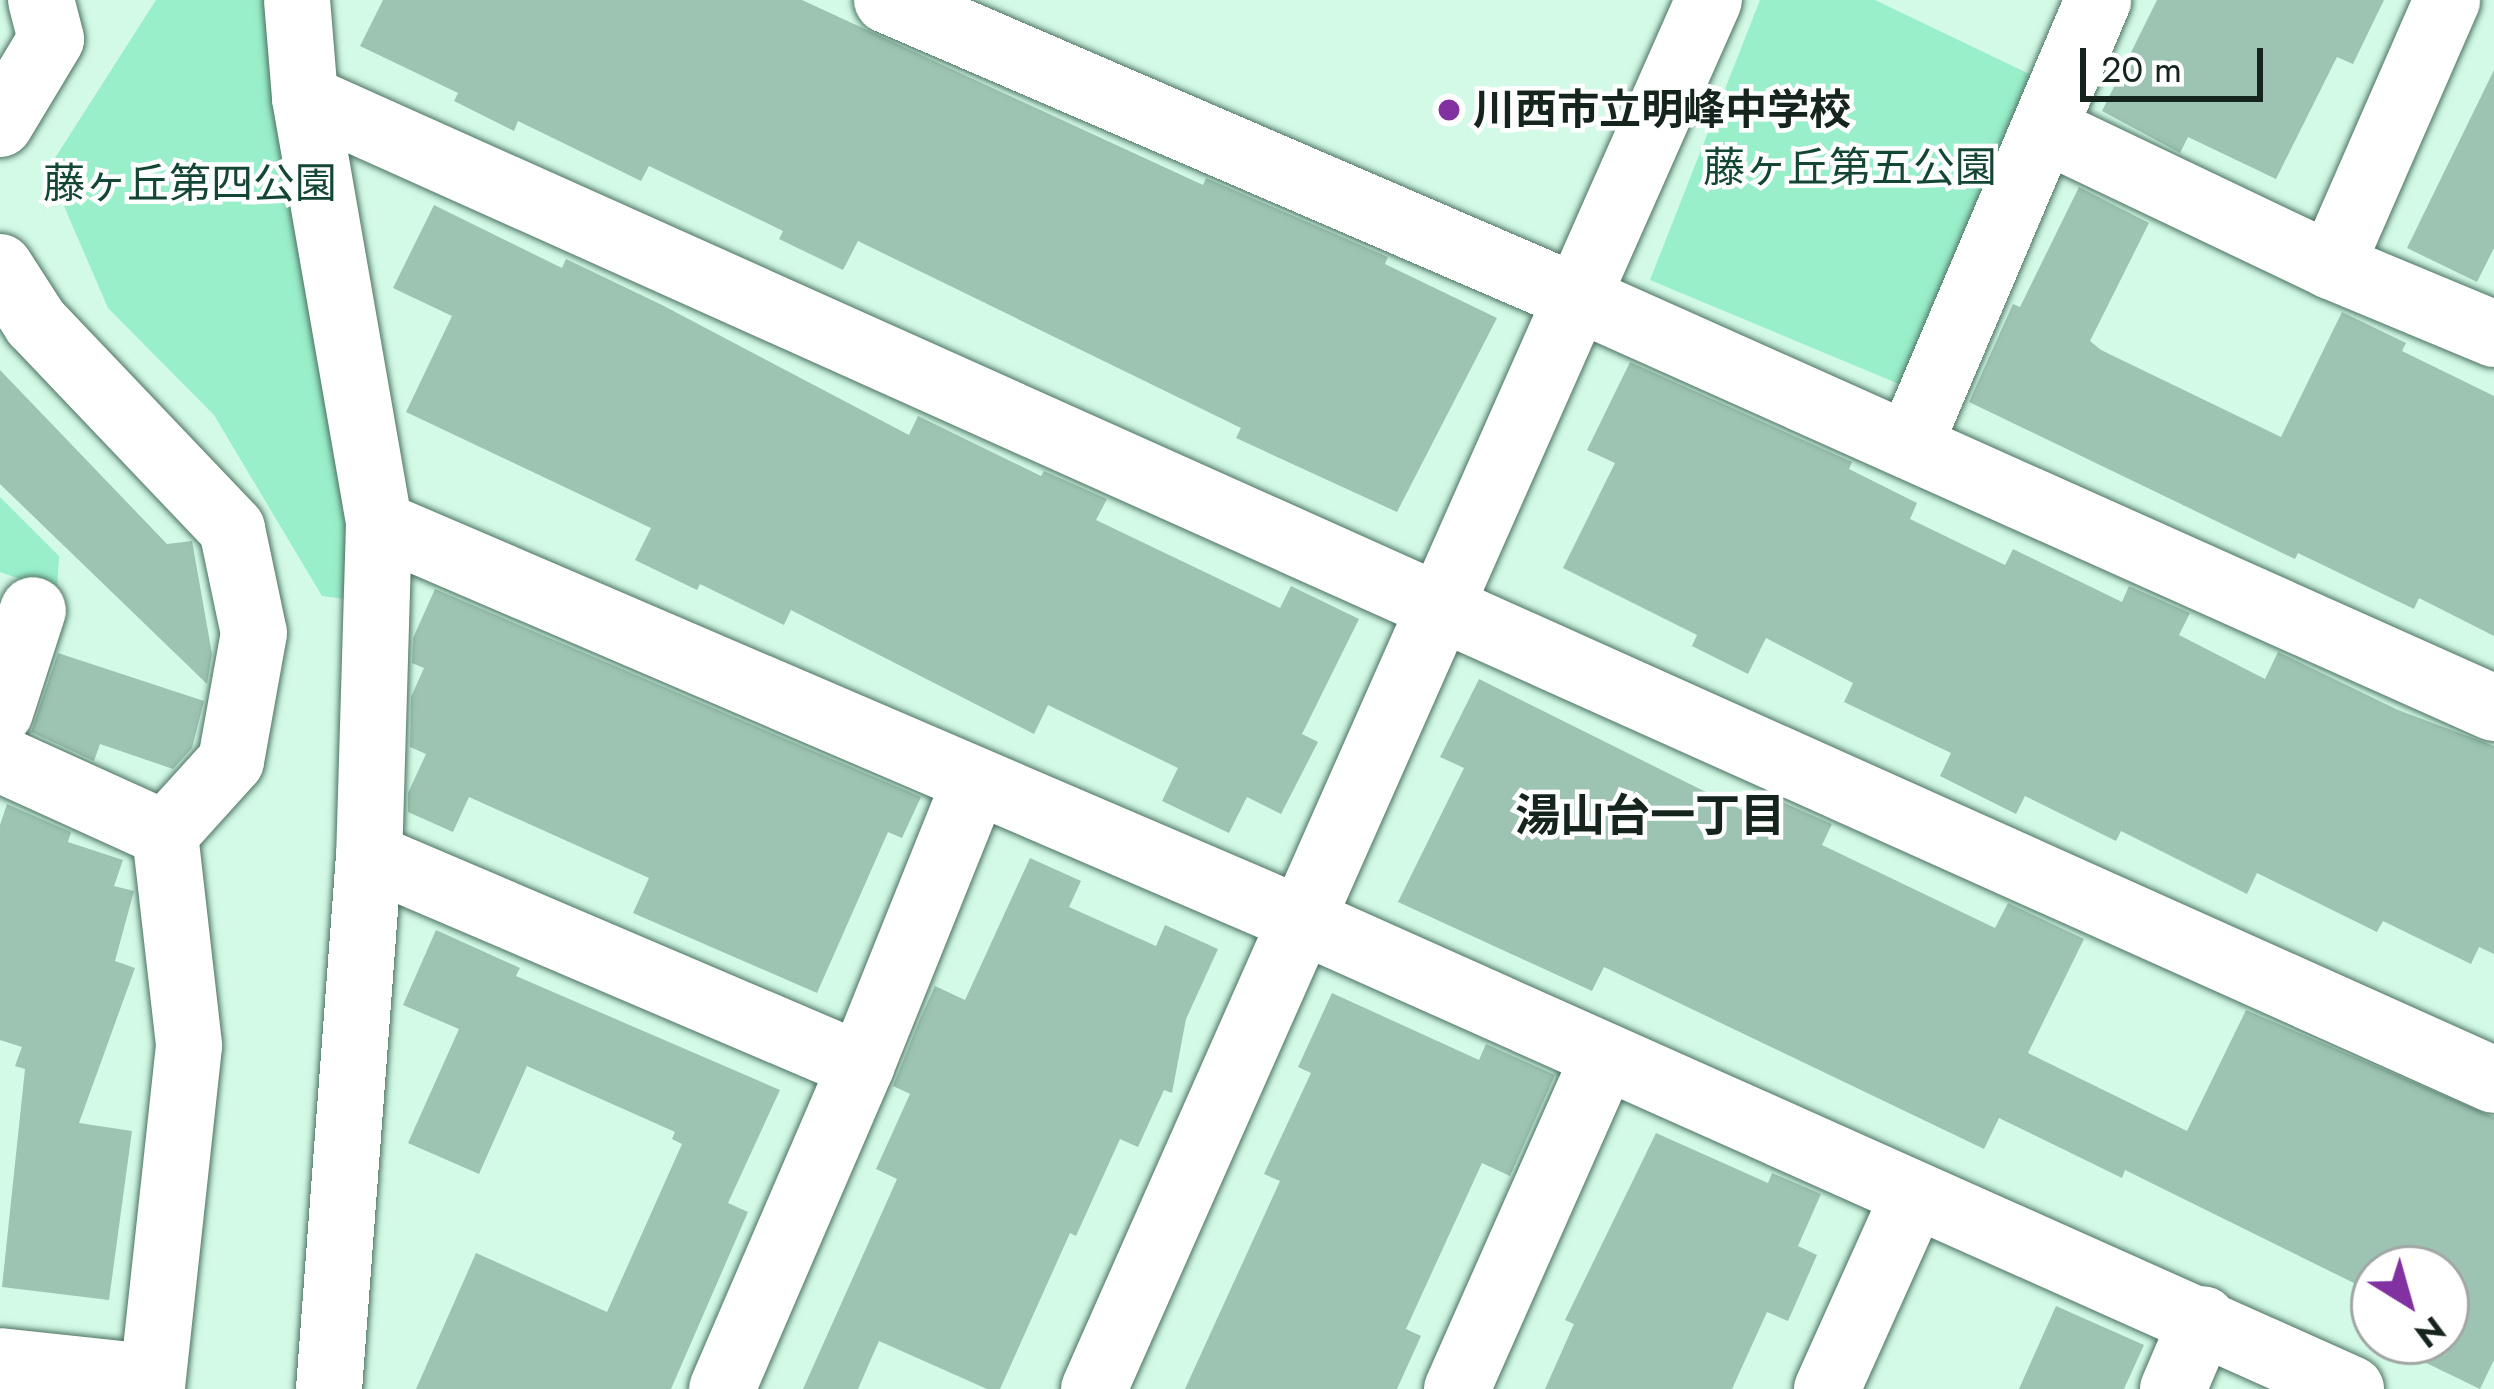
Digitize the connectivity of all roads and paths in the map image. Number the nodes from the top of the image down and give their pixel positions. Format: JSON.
{"nodes":[{"id":1,"x":297,"y":0,"type":"edge"},
{"id":2,"x":887,"y":0,"type":"edge"},
{"id":3,"x":1709,"y":0,"type":"edge"},
{"id":4,"x":2098,"y":0,"type":"edge"},
{"id":5,"x":2447,"y":0,"type":"edge"},
{"id":6,"x":46,"y":19,"type":"edge"},
{"id":7,"x":305,"y":98,"type":"junction"},
{"id":8,"x":0,"y":124,"type":"edge"},
{"id":9,"x":2044,"y":129,"type":"junction"},
{"id":10,"x":2332,"y":266,"type":"junction"},
{"id":11,"x":0,"y":267,"type":"edge"},
{"id":12,"x":1580,"y":299,"type":"junction"},
{"id":13,"x":2494,"y":334,"type":"edge"},
{"id":14,"x":1909,"y":446,"type":"junction"},
{"id":15,"x":379,"y":524,"type":"junction"},
{"id":16,"x":1442,"y":609,"type":"junction"},
{"id":17,"x":33,"y":610,"type":"dead end"},
{"id":18,"x":2494,"y":708,"type":"edge"},
{"id":19,"x":0,"y":712,"type":"edge"},
{"id":20,"x":0,"y":759,"type":"edge"},
{"id":21,"x":975,"y":784,"type":"junction"},
{"id":22,"x":164,"y":834,"type":"junction"},
{"id":23,"x":369,"y":856,"type":"junction"},
{"id":24,"x":1301,"y":920,"type":"junction"},
{"id":25,"x":1604,"y":1057,"type":"junction"},
{"id":26,"x":861,"y":1066,"type":"junction"},
{"id":27,"x":2494,"y":1080,"type":"edge"},
{"id":28,"x":1913,"y":1195,"type":"junction"},
{"id":29,"x":2204,"y":1319,"type":"junction"},
{"id":30,"x":0,"y":1361,"type":"edge"},
{"id":31,"x":150,"y":1383,"type":"edge"},
{"id":32,"x":329,"y":1389,"type":"edge"},
{"id":33,"x":722,"y":1389,"type":"edge"},
{"id":34,"x":1094,"y":1389,"type":"edge"},
{"id":35,"x":1457,"y":1389,"type":"edge"},
{"id":36,"x":1827,"y":1389,"type":"edge"},
{"id":37,"x":2174,"y":1389,"type":"edge"},
{"id":38,"x":2351,"y":1389,"type":"edge"}],
"edges":[{"from":1,"to":7,"type":"street"},
{"from":2,"to":12,"type":"street"},
{"from":3,"to":12,"type":"street"},
{"from":4,"to":9,"type":"street"},
{"from":5,"to":10,"type":"street"},
{"from":6,"to":8,"type":"street"},
{"from":7,"to":15,"type":"street"},
{"from":7,"to":16,"type":"street"},
{"from":9,"to":10,"type":"street"},
{"from":9,"to":14,"type":"street"},
{"from":10,"to":13,"type":"street"},
{"from":11,"to":22,"type":"street"},
{"from":12,"to":14,"type":"street"},
{"from":12,"to":16,"type":"street"},
{"from":14,"to":18,"type":"street"},
{"from":15,"to":21,"type":"street"},
{"from":15,"to":23,"type":"street"},
{"from":16,"to":24,"type":"street"},
{"from":16,"to":27,"type":"street"},
{"from":17,"to":19,"type":"street"},
{"from":20,"to":22,"type":"street"},
{"from":21,"to":24,"type":"street"},
{"from":21,"to":26,"type":"street"},
{"from":22,"to":31,"type":"street"},
{"from":23,"to":26,"type":"street"},
{"from":23,"to":32,"type":"street"},
{"from":24,"to":25,"type":"street"},
{"from":24,"to":34,"type":"street"},
{"from":25,"to":28,"type":"street"},
{"from":25,"to":35,"type":"street"},
{"from":26,"to":33,"type":"street"},
{"from":28,"to":29,"type":"street"},
{"from":28,"to":36,"type":"street"},
{"from":29,"to":37,"type":"street"},
{"from":29,"to":38,"type":"street"},
{"from":30,"to":31,"type":"street"}]}
